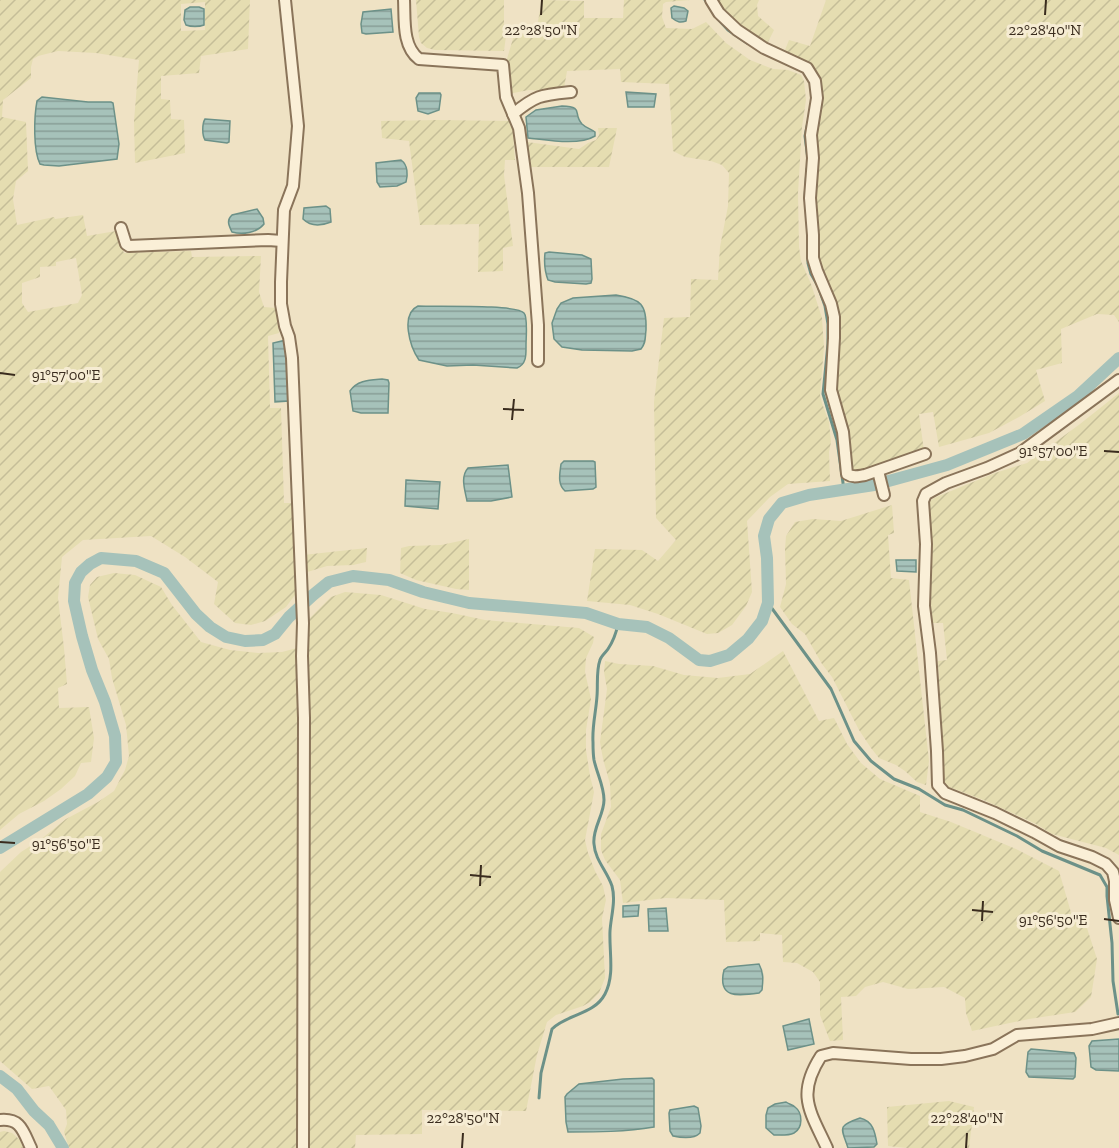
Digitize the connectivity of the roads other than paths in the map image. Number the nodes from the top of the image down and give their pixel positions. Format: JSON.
{"nodes":[{"id":1,"x":285,"y":0,"type":"edge"},
{"id":2,"x":404,"y":0,"type":"edge"},
{"id":3,"x":711,"y":0,"type":"edge"},
{"id":4,"x":571,"y":92,"type":"dead end"},
{"id":5,"x":513,"y":114,"type":"junction"},
{"id":6,"x":121,"y":228,"type":"dead end"},
{"id":7,"x":282,"y":241,"type":"junction"},
{"id":8,"x":538,"y":360,"type":"dead end"},
{"id":9,"x":1119,"y":380,"type":"edge"},
{"id":10,"x":925,"y":454,"type":"dead end"},
{"id":11,"x":879,"y":474,"type":"junction"},
{"id":12,"x":884,"y":495,"type":"dead end"},
{"id":13,"x":1119,"y":918,"type":"edge"},
{"id":14,"x":1119,"y":1023,"type":"edge"},
{"id":15,"x":0,"y":1120,"type":"edge"},
{"id":16,"x":31,"y":1148,"type":"edge"},
{"id":17,"x":303,"y":1148,"type":"edge"},
{"id":18,"x":828,"y":1148,"type":"edge"}],
"edges":[{"from":1,"to":7,"type":"street"},
{"from":2,"to":5,"type":"street"},
{"from":3,"to":11,"type":"street"},
{"from":4,"to":5,"type":"street"},
{"from":5,"to":8,"type":"street"},
{"from":6,"to":7,"type":"street"},
{"from":7,"to":17,"type":"street"},
{"from":9,"to":13,"type":"street"},
{"from":10,"to":11,"type":"street"},
{"from":11,"to":12,"type":"street"},
{"from":14,"to":18,"type":"street"},
{"from":15,"to":16,"type":"street"}]}
